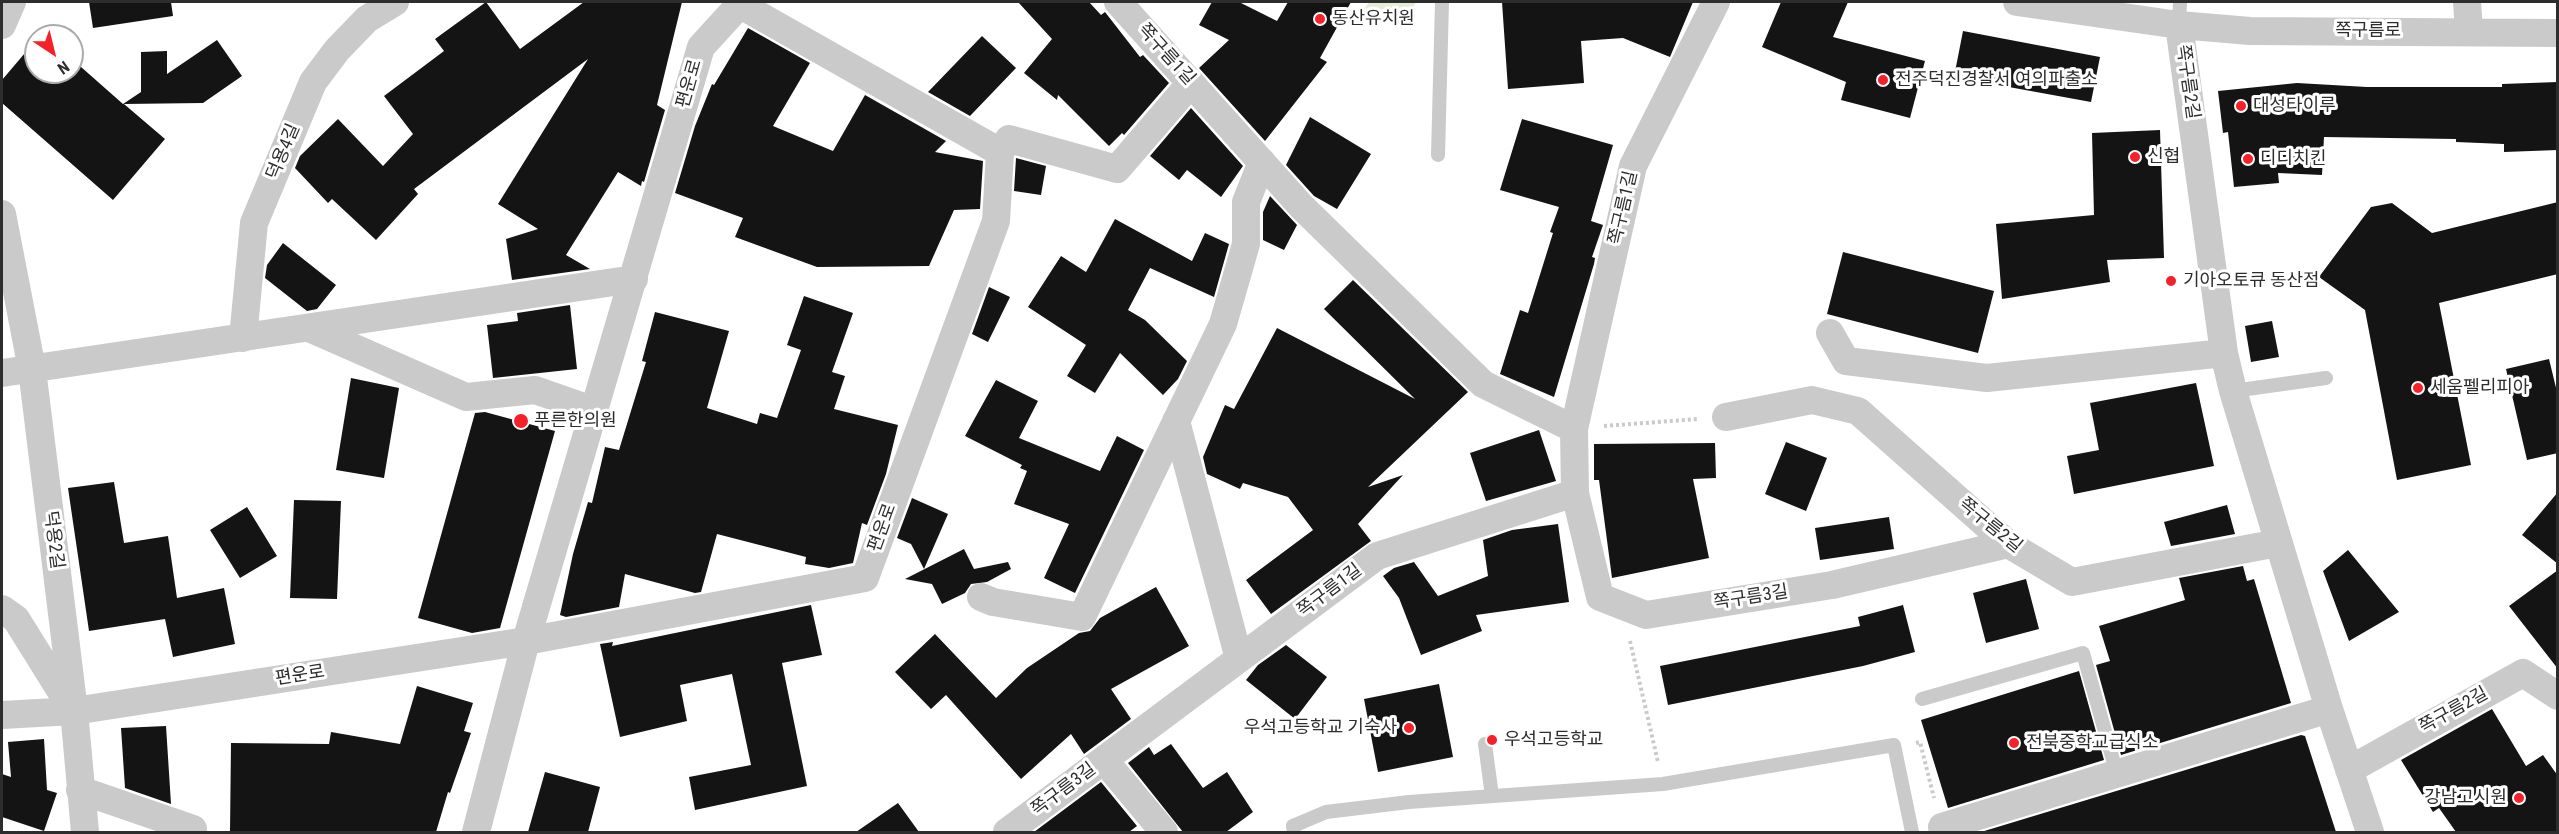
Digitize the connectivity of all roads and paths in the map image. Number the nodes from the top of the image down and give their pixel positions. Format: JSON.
{"nodes":[{"id":1,"x":12,"y":2,"type":"edge"},
{"id":2,"x":395,"y":2,"type":"edge"},
{"id":3,"x":1118,"y":2,"type":"edge"},
{"id":4,"x":1442,"y":2,"type":"edge"},
{"id":5,"x":1716,"y":2,"type":"edge"},
{"id":6,"x":2017,"y":2,"type":"edge"},
{"id":7,"x":2467,"y":2,"type":"edge"},
{"id":8,"x":740,"y":3,"type":"edge"},
{"id":9,"x":2179,"y":13,"type":"edge"},
{"id":10,"x":2,"y":25,"type":"edge"},
{"id":11,"x":2469,"y":31,"type":"junction"},
{"id":12,"x":2558,"y":33,"type":"edge"},
{"id":13,"x":1191,"y":83,"type":"junction"},
{"id":14,"x":1000,"y":152,"type":"junction"},
{"id":15,"x":1438,"y":155,"type":"dead end"},
{"id":16,"x":1262,"y":162,"type":"junction"},
{"id":17,"x":2,"y":214,"type":"edge"},
{"id":18,"x":634,"y":279,"type":"junction"},
{"id":19,"x":309,"y":328,"type":"junction"},
{"id":20,"x":1830,"y":333,"type":"dead end"},
{"id":21,"x":243,"y":338,"type":"junction"},
{"id":22,"x":2224,"y":353,"type":"junction"},
{"id":23,"x":32,"y":369,"type":"junction"},
{"id":24,"x":2,"y":373,"type":"edge"},
{"id":25,"x":2326,"y":378,"type":"dead end"},
{"id":26,"x":2233,"y":391,"type":"junction"},
{"id":27,"x":595,"y":411,"type":"junction"},
{"id":28,"x":1726,"y":417,"type":"joint"},
{"id":29,"x":1176,"y":421,"type":"junction"},
{"id":30,"x":1574,"y":429,"type":"junction"},
{"id":31,"x":1575,"y":493,"type":"junction"},
{"id":32,"x":2278,"y":543,"type":"junction"},
{"id":33,"x":2008,"y":544,"type":"junction"},
{"id":34,"x":981,"y":597,"type":"dead end"},
{"id":35,"x":1621,"y":605,"type":"junction"},
{"id":36,"x":2,"y":609,"type":"edge"},
{"id":37,"x":526,"y":641,"type":"junction"},
{"id":38,"x":1239,"y":659,"type":"junction"},
{"id":39,"x":2558,"y":696,"type":"edge"},
{"id":40,"x":1922,"y":699,"type":"dead end"},
{"id":41,"x":2329,"y":709,"type":"junction"},
{"id":42,"x":74,"y":711,"type":"junction"},
{"id":43,"x":2,"y":715,"type":"edge"},
{"id":44,"x":1485,"y":744,"type":"dead end"},
{"id":45,"x":1104,"y":760,"type":"junction"},
{"id":46,"x":2349,"y":770,"type":"junction"},
{"id":47,"x":2117,"y":774,"type":"junction"},
{"id":48,"x":1663,"y":784,"type":"junction"},
{"id":49,"x":80,"y":790,"type":"junction"},
{"id":50,"x":1492,"y":796,"type":"junction"},
{"id":51,"x":1942,"y":827,"type":"dead end"},
{"id":52,"x":85,"y":832,"type":"edge"},
{"id":53,"x":193,"y":832,"type":"edge"},
{"id":54,"x":476,"y":832,"type":"edge"},
{"id":55,"x":1007,"y":832,"type":"edge"},
{"id":56,"x":1164,"y":832,"type":"edge"},
{"id":57,"x":1294,"y":832,"type":"edge"},
{"id":58,"x":1912,"y":832,"type":"edge"},
{"id":59,"x":2370,"y":832,"type":"edge"}],
"edges":[{"from":1,"to":10,"type":"street"},
{"from":2,"to":21,"type":"street","name":"덕용4길"},
{"from":3,"to":13,"type":"street","name":"쪽구름1길"},
{"from":4,"to":15,"type":"lane"},
{"from":5,"to":30,"type":"street","name":"쪽구름1길"},
{"from":6,"to":9,"type":"street","name":"쪽구름로"},
{"from":7,"to":11,"type":"street"},
{"from":8,"to":14,"type":"street","name":"편운로"},
{"from":8,"to":18,"type":"street","name":"편운로"},
{"from":9,"to":11,"type":"street","name":"쪽구름로"},
{"from":9,"to":22,"type":"street","name":"쪽구름2길"},
{"from":11,"to":12,"type":"street","name":"쪽구름로"},
{"from":13,"to":14,"type":"street"},
{"from":13,"to":16,"type":"street","name":"쪽구름1길"},
{"from":14,"to":37,"type":"street","name":"편운로"},
{"from":16,"to":29,"type":"street"},
{"from":16,"to":30,"type":"street","name":"쪽구름1길"},
{"from":17,"to":23,"type":"street","name":"덕용2길"},
{"from":18,"to":19,"type":"street"},
{"from":18,"to":27,"type":"street","name":"편운로"},
{"from":19,"to":21,"type":"street"},
{"from":19,"to":27,"type":"street"},
{"from":20,"to":22,"type":"street"},
{"from":21,"to":23,"type":"street"},
{"from":22,"to":26,"type":"street","name":"쪽구름2길"},
{"from":23,"to":24,"type":"street"},
{"from":23,"to":42,"type":"street","name":"덕용2길"},
{"from":25,"to":26,"type":"lane"},
{"from":26,"to":32,"type":"street","name":"쪽구름2길"},
{"from":27,"to":37,"type":"street","name":"편운로"},
{"from":28,"to":30,"type":"path"},
{"from":28,"to":33,"type":"street","name":"쪽구름2길"},
{"from":29,"to":34,"type":"street"},
{"from":29,"to":38,"type":"street"},
{"from":30,"to":31,"type":"street","name":"쪽구름1길"},
{"from":31,"to":35,"type":"street","name":"쪽구름3길"},
{"from":31,"to":38,"type":"street","name":"쪽구름1길"},
{"from":32,"to":33,"type":"street","name":"쪽구름2길"},
{"from":32,"to":41,"type":"street","name":"쪽구름2길"},
{"from":33,"to":35,"type":"street","name":"쪽구름3길"},
{"from":35,"to":48,"type":"path"},
{"from":36,"to":42,"type":"street","name":"덕용2길"},
{"from":37,"to":42,"type":"street","name":"편운로"},
{"from":37,"to":54,"type":"street","name":"편운로"},
{"from":38,"to":45,"type":"street","name":"쪽구름1길"},
{"from":39,"to":46,"type":"street","name":"쪽구름2길"},
{"from":40,"to":47,"type":"lane"},
{"from":41,"to":46,"type":"street","name":"쪽구름2길"},
{"from":41,"to":47,"type":"street"},
{"from":42,"to":43,"type":"street"},
{"from":42,"to":49,"type":"street","name":"덕용2길"},
{"from":44,"to":50,"type":"lane"},
{"from":45,"to":55,"type":"street","name":"쪽구름3길"},
{"from":45,"to":56,"type":"street","name":"쪽구름3길"},
{"from":46,"to":59,"type":"street","name":"쪽구름2길"},
{"from":47,"to":51,"type":"street"},
{"from":48,"to":50,"type":"lane"},
{"from":48,"to":58,"type":"lane"},
{"from":49,"to":52,"type":"street","name":"덕용2길"},
{"from":49,"to":53,"type":"street"},
{"from":50,"to":57,"type":"lane"}]}
